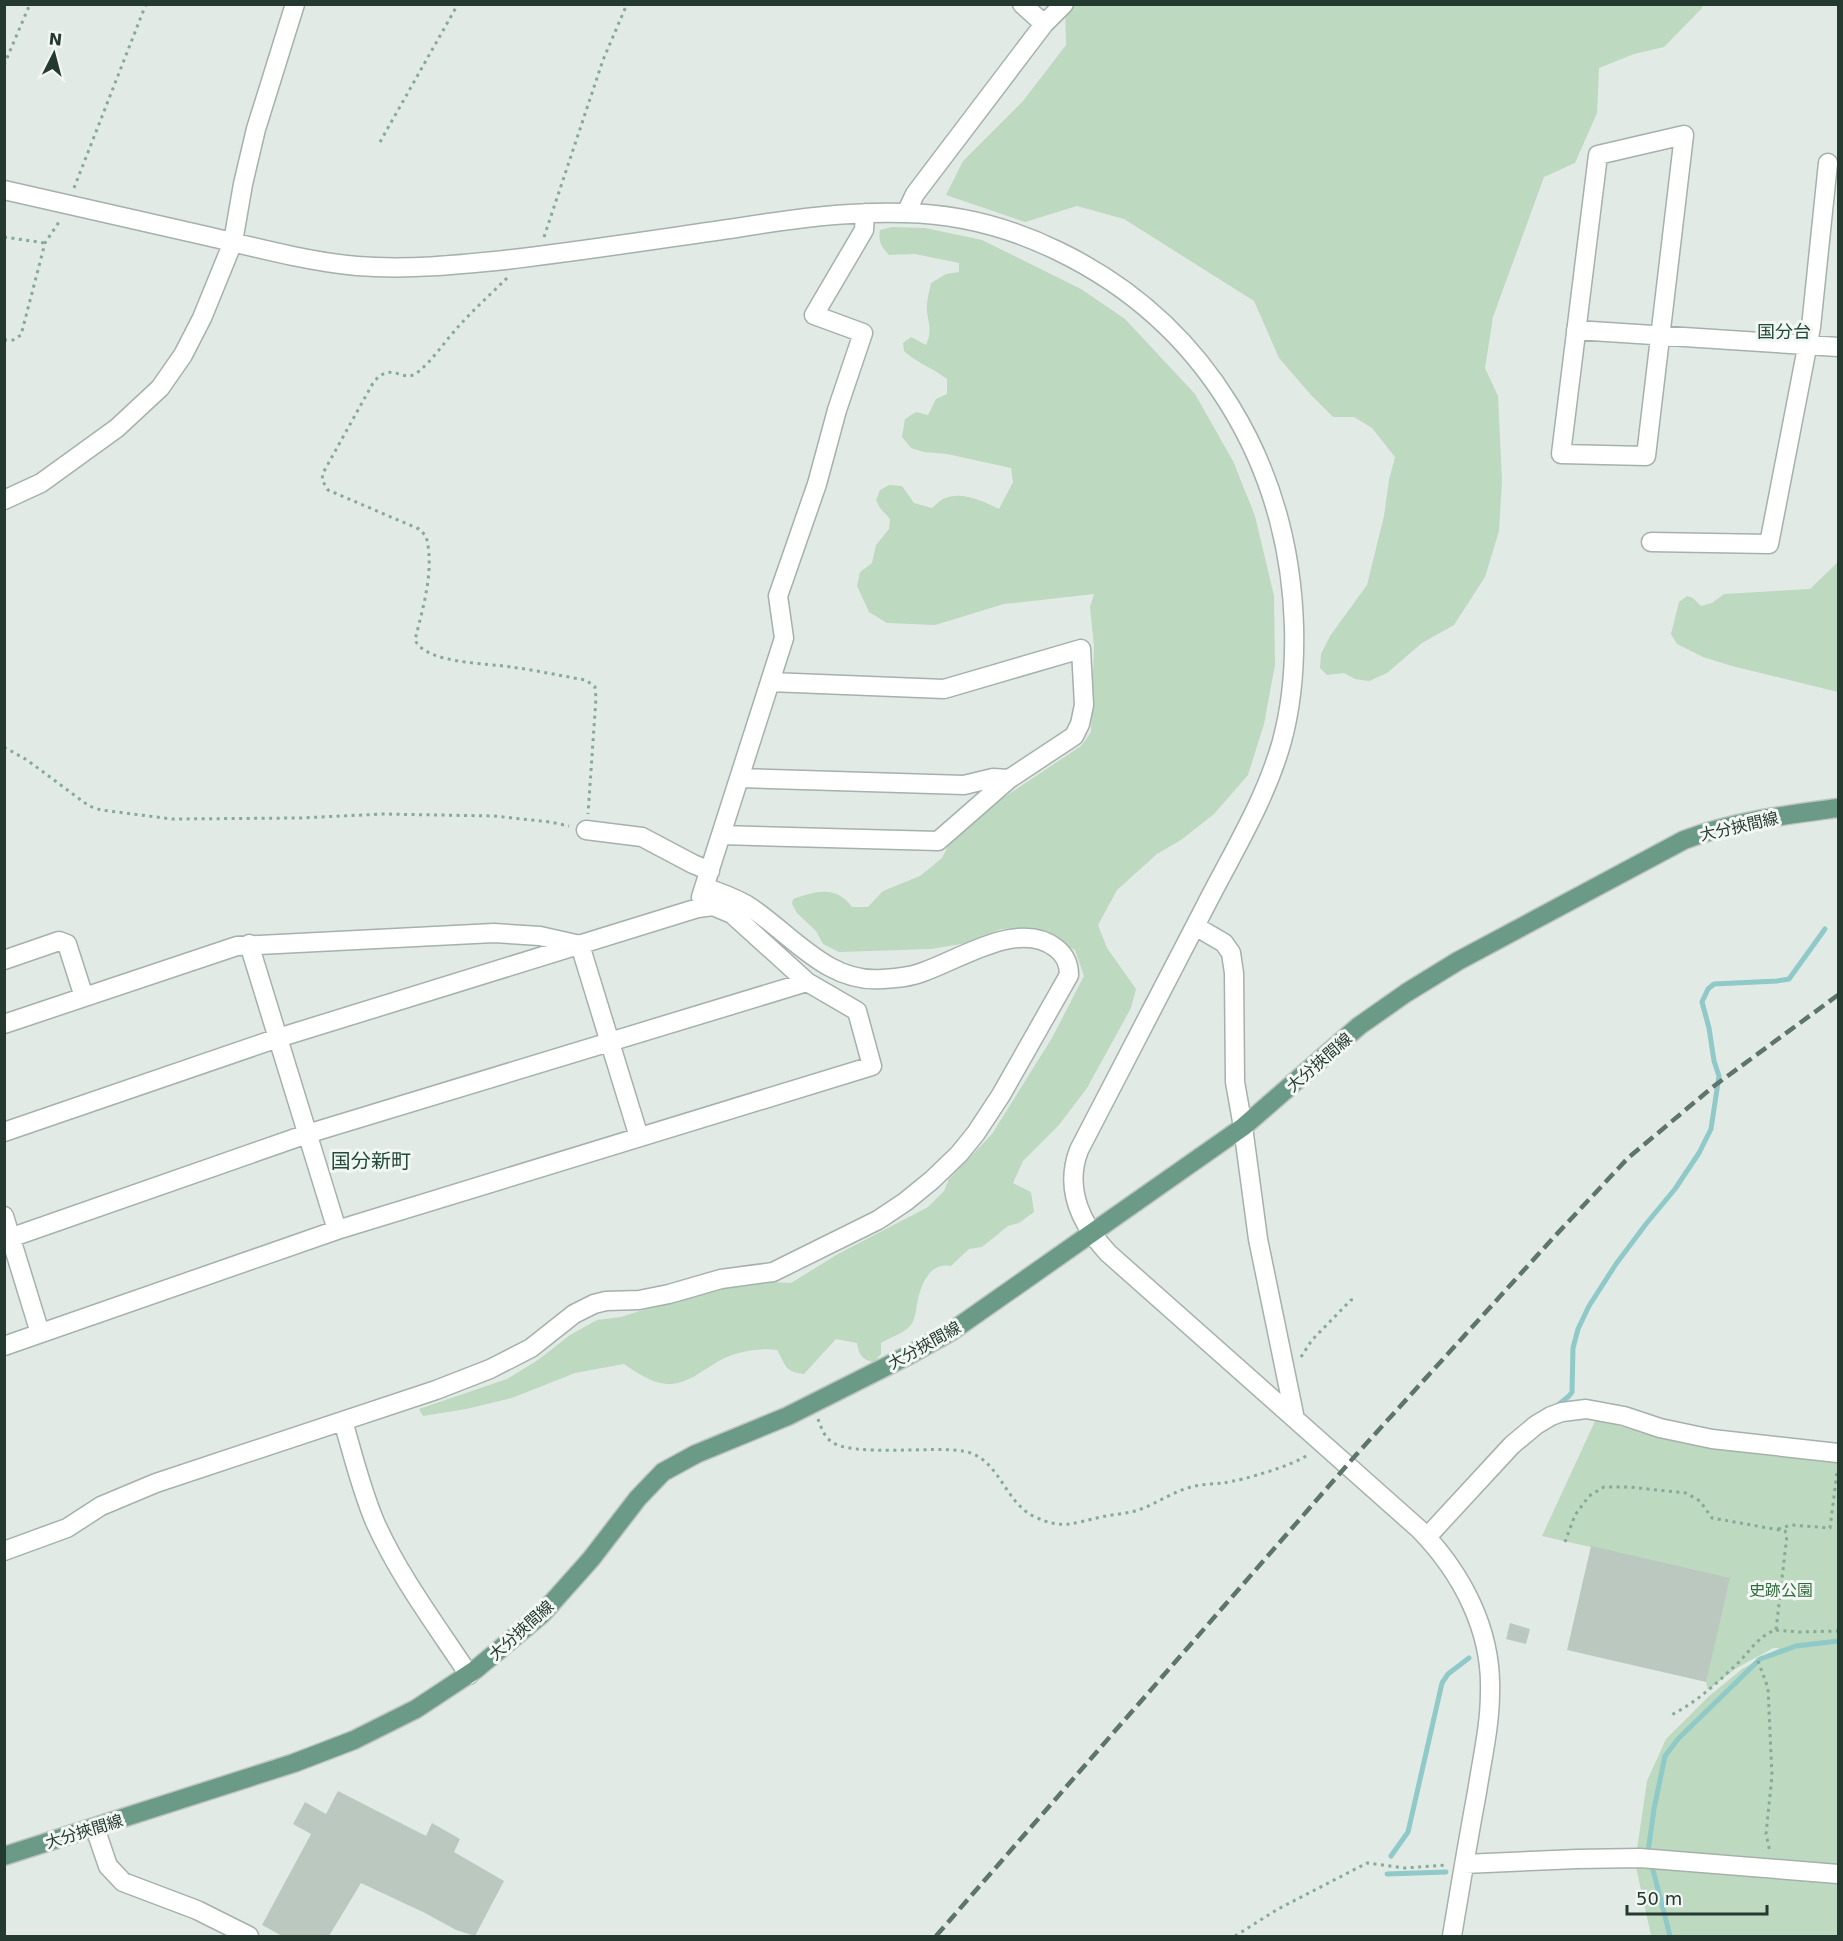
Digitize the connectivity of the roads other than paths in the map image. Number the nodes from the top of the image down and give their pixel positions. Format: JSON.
{"nodes":[{"id":1,"x":295,"y":4,"type":"edge"},
{"id":2,"x":1022,"y":4,"type":"edge"},
{"id":3,"x":1064,"y":4,"type":"edge"},
{"id":4,"x":1044,"y":24,"type":"junction"},
{"id":5,"x":1828,"y":163,"type":"dead end"},
{"id":6,"x":4,"y":190,"type":"edge"},
{"id":7,"x":865,"y":213,"type":"junction"},
{"id":8,"x":906,"y":213,"type":"junction"},
{"id":9,"x":233,"y":242,"type":"junction"},
{"id":10,"x":1576,"y":330,"type":"junction"},
{"id":11,"x":1660,"y":335,"type":"junction"},
{"id":12,"x":1808,"y":345,"type":"junction"},
{"id":13,"x":1839,"y":347,"type":"edge"},
{"id":14,"x":4,"y":500,"type":"edge"},
{"id":15,"x":1651,"y":542,"type":"dead end"},
{"id":16,"x":770,"y":682,"type":"junction"},
{"id":17,"x":740,"y":778,"type":"junction"},
{"id":18,"x":1009,"y":779,"type":"junction"},
{"id":19,"x":1839,"y":808,"type":"edge"},
{"id":20,"x":586,"y":830,"type":"road end"},
{"id":21,"x":722,"y":835,"type":"junction"},
{"id":22,"x":707,"y":879,"type":"junction"},
{"id":23,"x":698,"y":908,"type":"junction"},
{"id":24,"x":1195,"y":927,"type":"junction"},
{"id":25,"x":249,"y":944,"type":"junction"},
{"id":26,"x":580,"y":945,"type":"junction"},
{"id":27,"x":4,"y":960,"type":"edge"},
{"id":28,"x":807,"y":982,"type":"junction"},
{"id":29,"x":84,"y":997,"type":"junction"},
{"id":30,"x":4,"y":1024,"type":"edge"},
{"id":31,"x":278,"y":1038,"type":"junction"},
{"id":32,"x":610,"y":1042,"type":"junction"},
{"id":33,"x":1243,"y":1127,"type":"junction"},
{"id":34,"x":4,"y":1132,"type":"edge"},
{"id":35,"x":307,"y":1134,"type":"junction"},
{"id":36,"x":639,"y":1137,"type":"junction"},
{"id":37,"x":4,"y":1216,"type":"edge"},
{"id":38,"x":337,"y":1230,"type":"junction"},
{"id":39,"x":1091,"y":1234,"type":"junction"},
{"id":40,"x":8,"y":1239,"type":"edge"},
{"id":41,"x":40,"y":1334,"type":"junction"},
{"id":42,"x":4,"y":1346,"type":"edge"},
{"id":43,"x":1295,"y":1419,"type":"junction"},
{"id":44,"x":343,"y":1421,"type":"junction"},
{"id":45,"x":1839,"y":1453,"type":"edge"},
{"id":46,"x":1426,"y":1537,"type":"junction"},
{"id":47,"x":4,"y":1551,"type":"edge"},
{"id":48,"x":469,"y":1675,"type":"junction"},
{"id":49,"x":95,"y":1828,"type":"junction"},
{"id":50,"x":4,"y":1856,"type":"edge"},
{"id":51,"x":1464,"y":1864,"type":"junction"},
{"id":52,"x":1839,"y":1874,"type":"edge"},
{"id":53,"x":249,"y":1936,"type":"edge"},
{"id":54,"x":1452,"y":1936,"type":"edge"}],
"edges":[{"from":1,"to":9,"type":"street"},
{"from":2,"to":4,"type":"street"},
{"from":3,"to":4,"type":"street"},
{"from":4,"to":8,"type":"street"},
{"from":5,"to":12,"type":"street"},
{"from":6,"to":9,"type":"street"},
{"from":7,"to":8,"type":"street"},
{"from":7,"to":9,"type":"street"},
{"from":7,"to":16,"type":"street"},
{"from":8,"to":24,"type":"street"},
{"from":9,"to":14,"type":"street"},
{"from":10,"to":11,"type":"street"},
{"from":10,"to":11,"type":"street"},
{"from":10,"to":11,"type":"street"},
{"from":11,"to":12,"type":"street"},
{"from":12,"to":13,"type":"street"},
{"from":12,"to":15,"type":"street"},
{"from":16,"to":17,"type":"street"},
{"from":16,"to":18,"type":"street"},
{"from":17,"to":18,"type":"street"},
{"from":17,"to":21,"type":"street"},
{"from":18,"to":21,"type":"street"},
{"from":19,"to":33,"type":"main road","name":"大分挾間線"},
{"from":20,"to":22,"type":"street"},
{"from":21,"to":22,"type":"street"},
{"from":22,"to":23,"type":"street"},
{"from":22,"to":44,"type":"street"},
{"from":23,"to":26,"type":"street"},
{"from":23,"to":28,"type":"street"},
{"from":24,"to":33,"type":"street"},
{"from":24,"to":39,"type":"street"},
{"from":25,"to":26,"type":"street"},
{"from":25,"to":29,"type":"street"},
{"from":25,"to":31,"type":"street"},
{"from":26,"to":31,"type":"street"},
{"from":26,"to":32,"type":"street"},
{"from":27,"to":29,"type":"street"},
{"from":28,"to":32,"type":"street"},
{"from":28,"to":36,"type":"street"},
{"from":29,"to":30,"type":"street"},
{"from":31,"to":34,"type":"street"},
{"from":31,"to":35,"type":"street"},
{"from":32,"to":35,"type":"street"},
{"from":32,"to":36,"type":"street"},
{"from":33,"to":39,"type":"main road","name":"大分挾間線"},
{"from":33,"to":43,"type":"street"},
{"from":35,"to":38,"type":"street"},
{"from":35,"to":40,"type":"street"},
{"from":36,"to":38,"type":"street"},
{"from":37,"to":40,"type":"street"},
{"from":38,"to":41,"type":"street"},
{"from":39,"to":43,"type":"street"},
{"from":39,"to":48,"type":"main road","name":"大分挾間線"},
{"from":40,"to":41,"type":"street"},
{"from":41,"to":42,"type":"street"},
{"from":43,"to":46,"type":"street"},
{"from":44,"to":47,"type":"street"},
{"from":44,"to":48,"type":"street"},
{"from":45,"to":46,"type":"street"},
{"from":46,"to":51,"type":"street"},
{"from":48,"to":49,"type":"main road","name":"大分挾間線"},
{"from":49,"to":50,"type":"main road","name":"大分挾間線"},
{"from":49,"to":53,"type":"street"},
{"from":51,"to":52,"type":"street"},
{"from":51,"to":54,"type":"street"}]}
